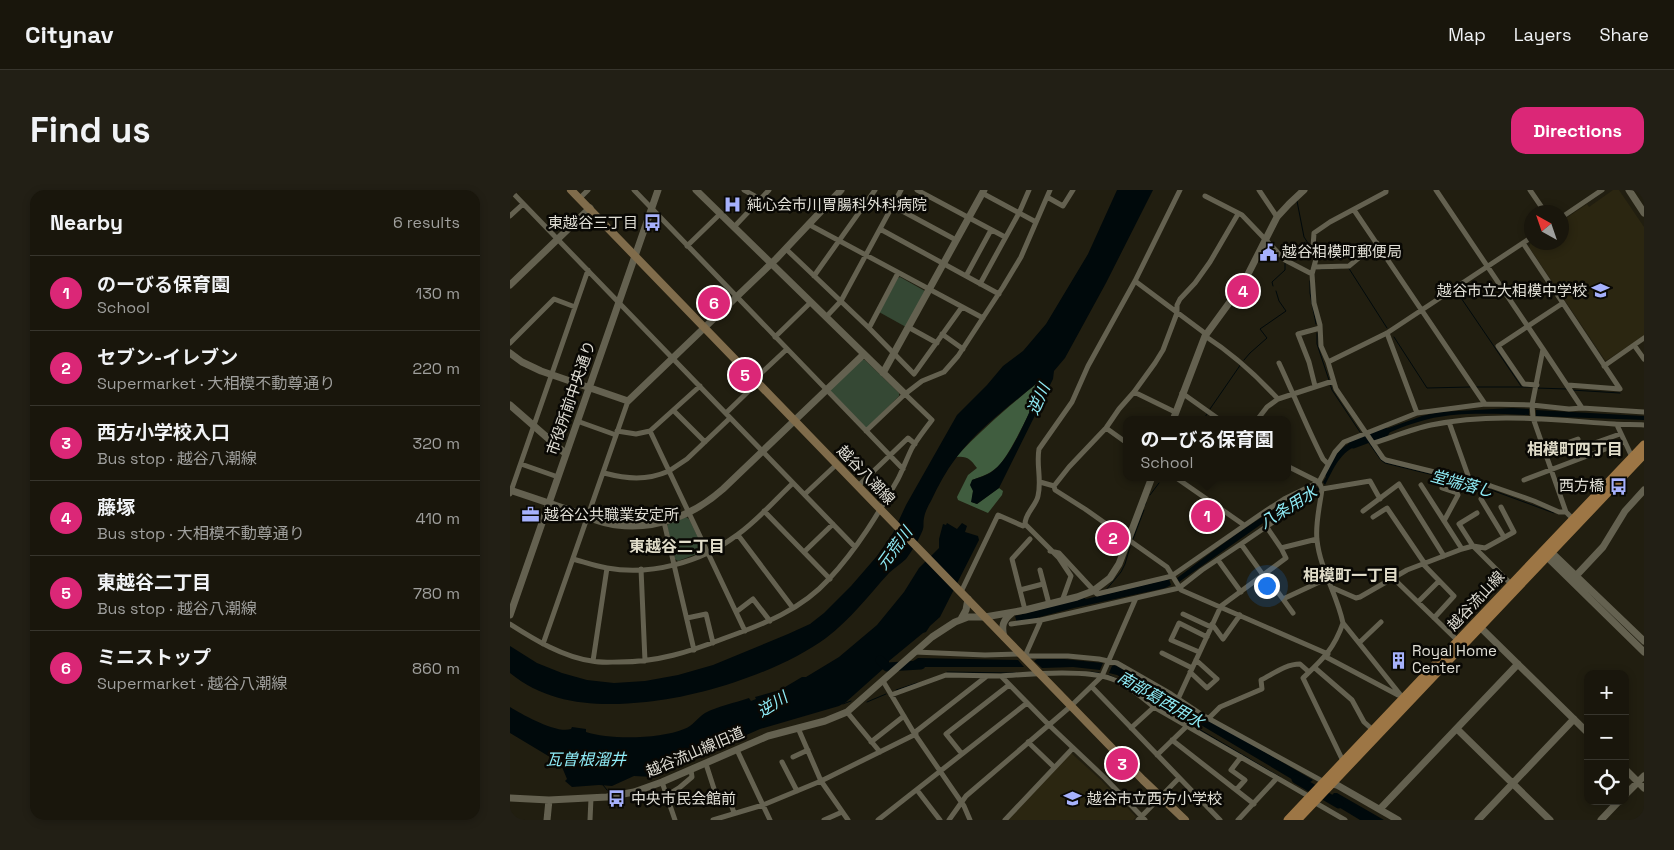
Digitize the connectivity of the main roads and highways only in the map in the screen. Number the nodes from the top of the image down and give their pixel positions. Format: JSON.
{"nodes":[{"id":1,"x":571,"y":190,"type":"edge"},
{"id":2,"x":1644,"y":445,"type":"edge"},
{"id":3,"x":1644,"y":454,"type":"edge"},
{"id":4,"x":1546,"y":552,"type":"junction"},
{"id":5,"x":1460,"y":643,"type":"junction"},
{"id":6,"x":1327,"y":783,"type":"junction"},
{"id":7,"x":1312,"y":799,"type":"junction"},
{"id":8,"x":1184,"y":820,"type":"edge"},
{"id":9,"x":1288,"y":820,"type":"edge"},
{"id":10,"x":1297,"y":820,"type":"edge"}],
"edges":[{"from":1,"to":8,"type":"main road","name":"越谷八潮線"},
{"from":2,"to":4,"type":"main road","name":"越谷流山線"},
{"from":3,"to":4,"type":"main road","name":"越谷流山線"},
{"from":4,"to":5,"type":"main road","name":"越谷流山線"},
{"from":4,"to":5,"type":"main road","name":"越谷流山線"},
{"from":5,"to":6,"type":"main road","name":"越谷流山線"},
{"from":5,"to":6,"type":"main road","name":"越谷流山線"},
{"from":6,"to":7,"type":"main road","name":"越谷流山線"},
{"from":7,"to":9,"type":"main road","name":"越谷流山線"},
{"from":7,"to":10,"type":"main road","name":"越谷流山線"}]}
